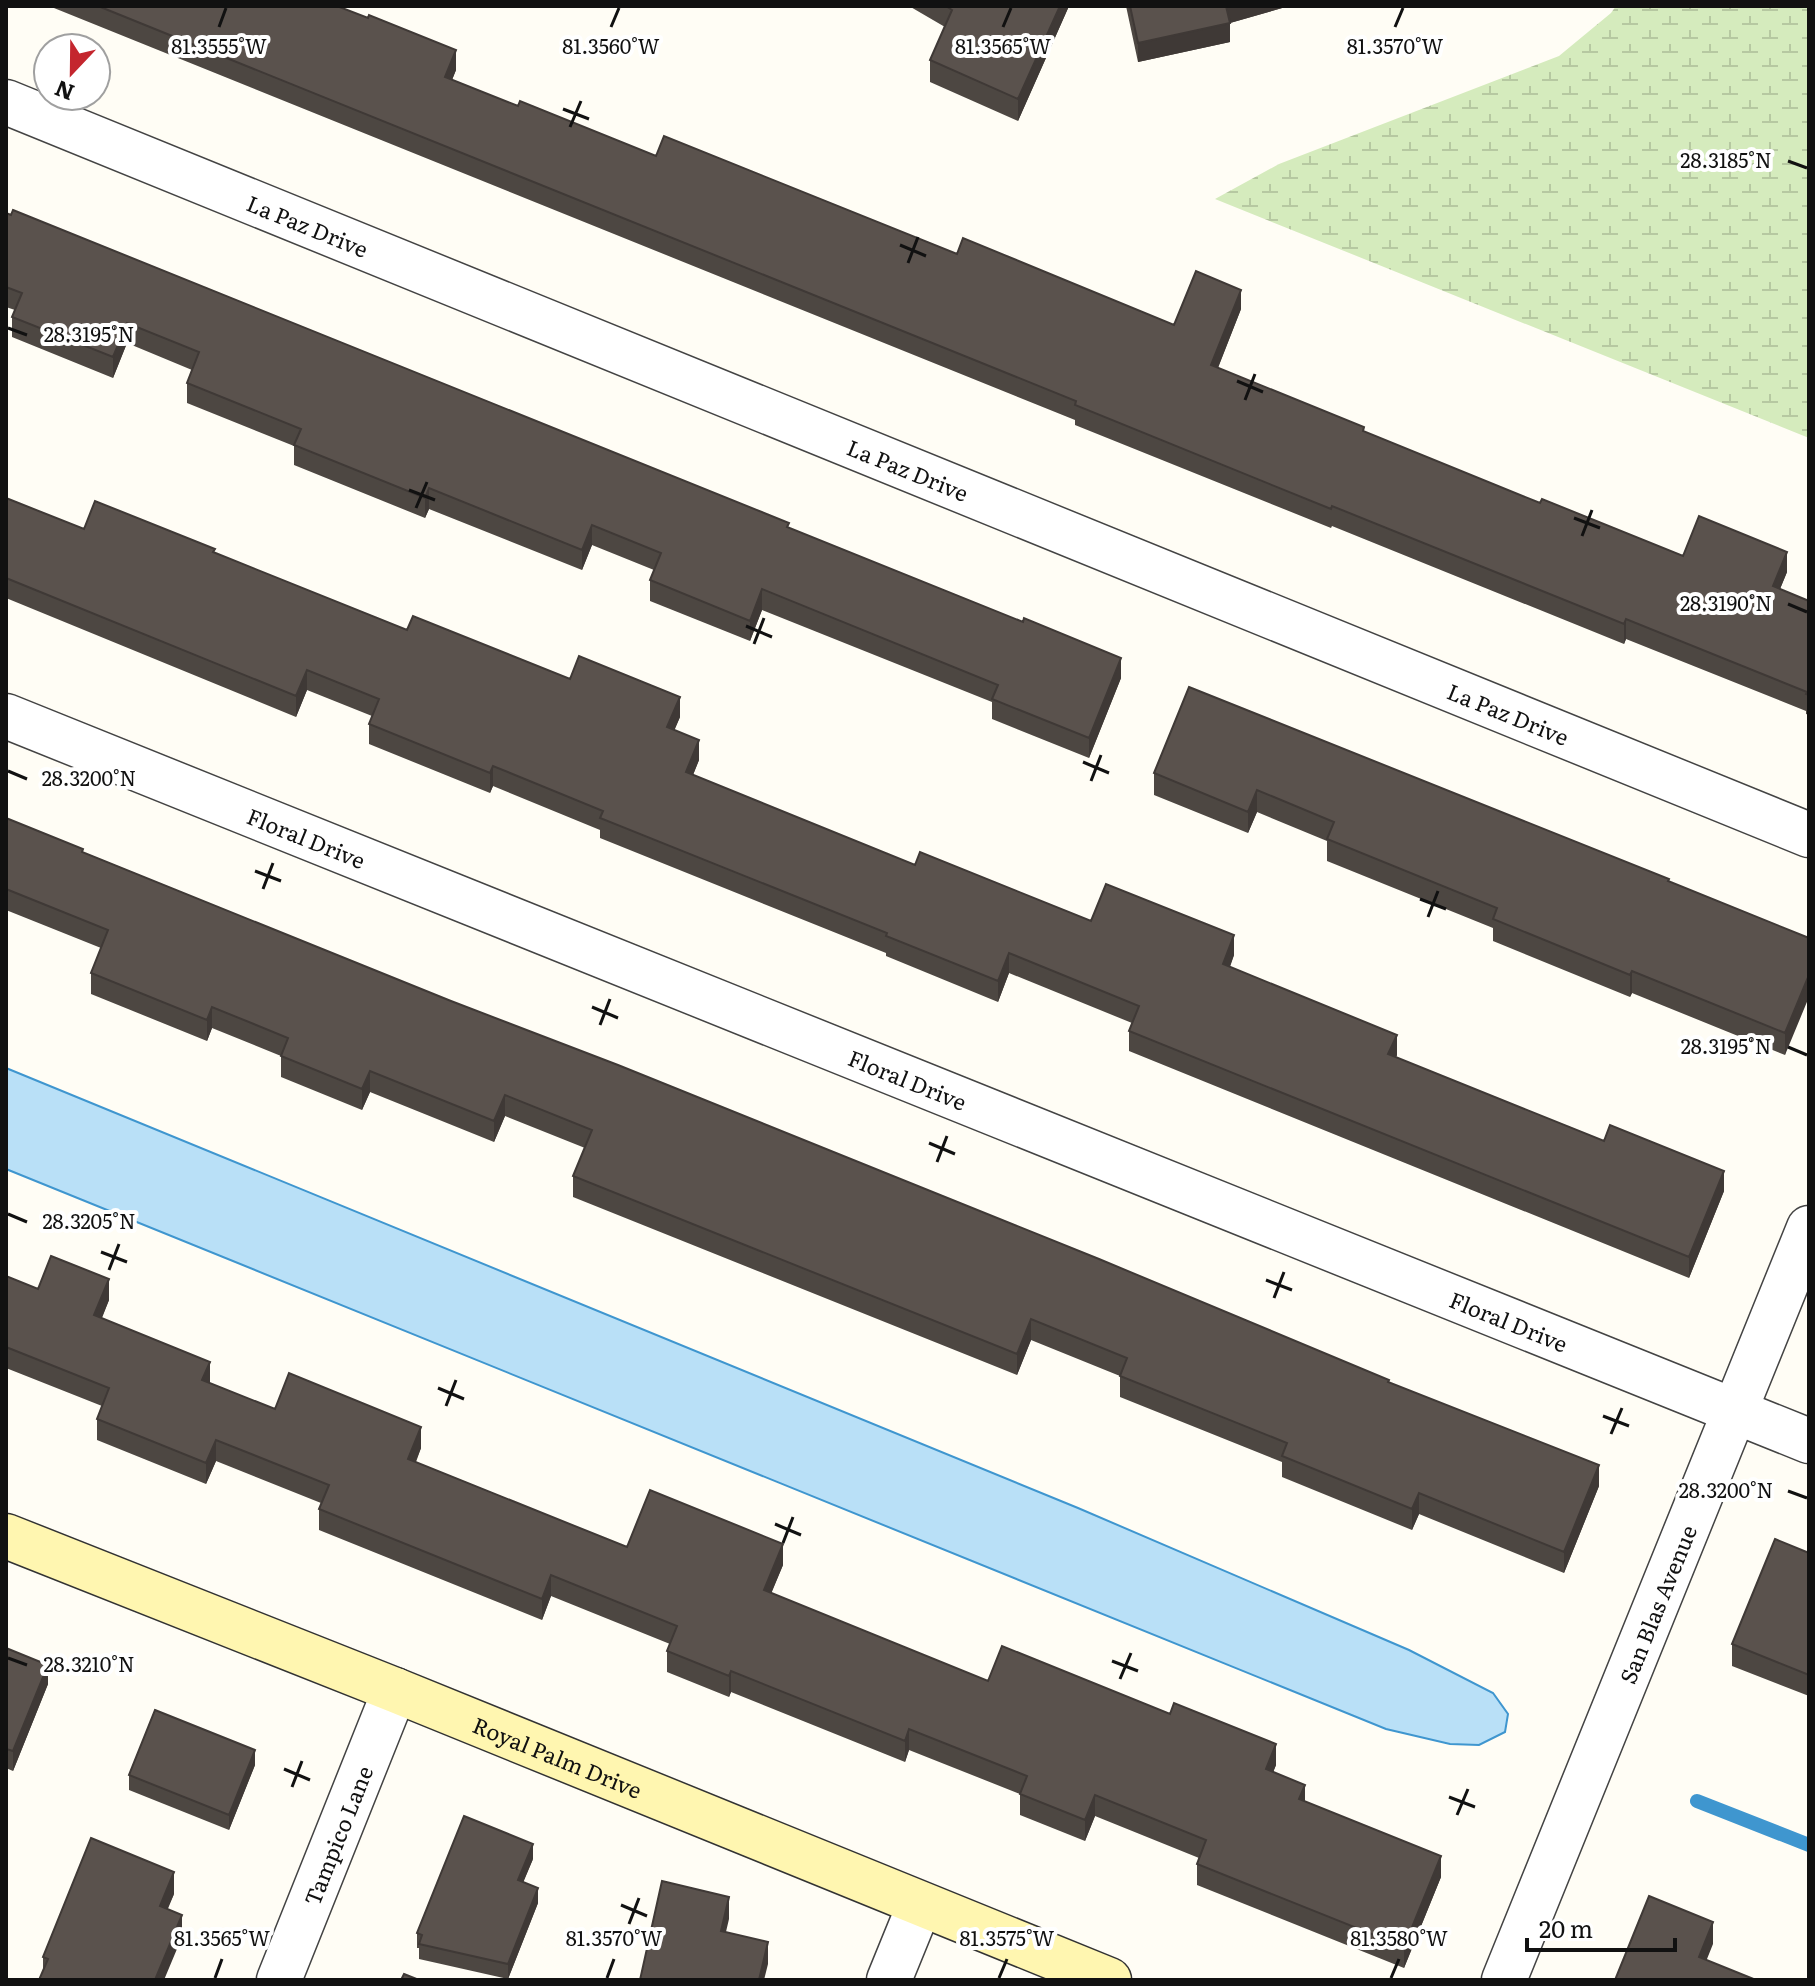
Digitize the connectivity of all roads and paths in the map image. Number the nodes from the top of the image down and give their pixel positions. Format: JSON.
{"nodes":[{"id":1,"x":6,"y":102,"type":"edge"},
{"id":2,"x":6,"y":716,"type":"edge"},
{"id":3,"x":1809,"y":835,"type":"edge"},
{"id":4,"x":1809,"y":1228,"type":"edge"},
{"id":5,"x":1735,"y":1411,"type":"junction"},
{"id":6,"x":1809,"y":1441,"type":"edge"},
{"id":7,"x":6,"y":1536,"type":"edge"},
{"id":8,"x":395,"y":1690,"type":"junction"},
{"id":9,"x":920,"y":1904,"type":"junction"},
{"id":10,"x":279,"y":1980,"type":"edge"},
{"id":11,"x":889,"y":1980,"type":"edge"},
{"id":12,"x":1109,"y":1980,"type":"edge"},
{"id":13,"x":1504,"y":1980,"type":"edge"}],
"edges":[{"from":1,"to":3,"type":"street","name":"La Paz Drive"},
{"from":2,"to":5,"type":"street","name":"Floral Drive"},
{"from":4,"to":5,"type":"street","name":"San Blas Avenue"},
{"from":5,"to":6,"type":"street","name":"Floral Drive"},
{"from":5,"to":13,"type":"street","name":"San Blas Avenue"},
{"from":7,"to":8,"type":"street","name":"Royal Palm Drive"},
{"from":8,"to":9,"type":"street","name":"Royal Palm Drive"},
{"from":8,"to":10,"type":"street","name":"Tampico Lane"},
{"from":9,"to":11,"type":"street"},
{"from":9,"to":12,"type":"street","name":"Royal Palm Drive"}]}
